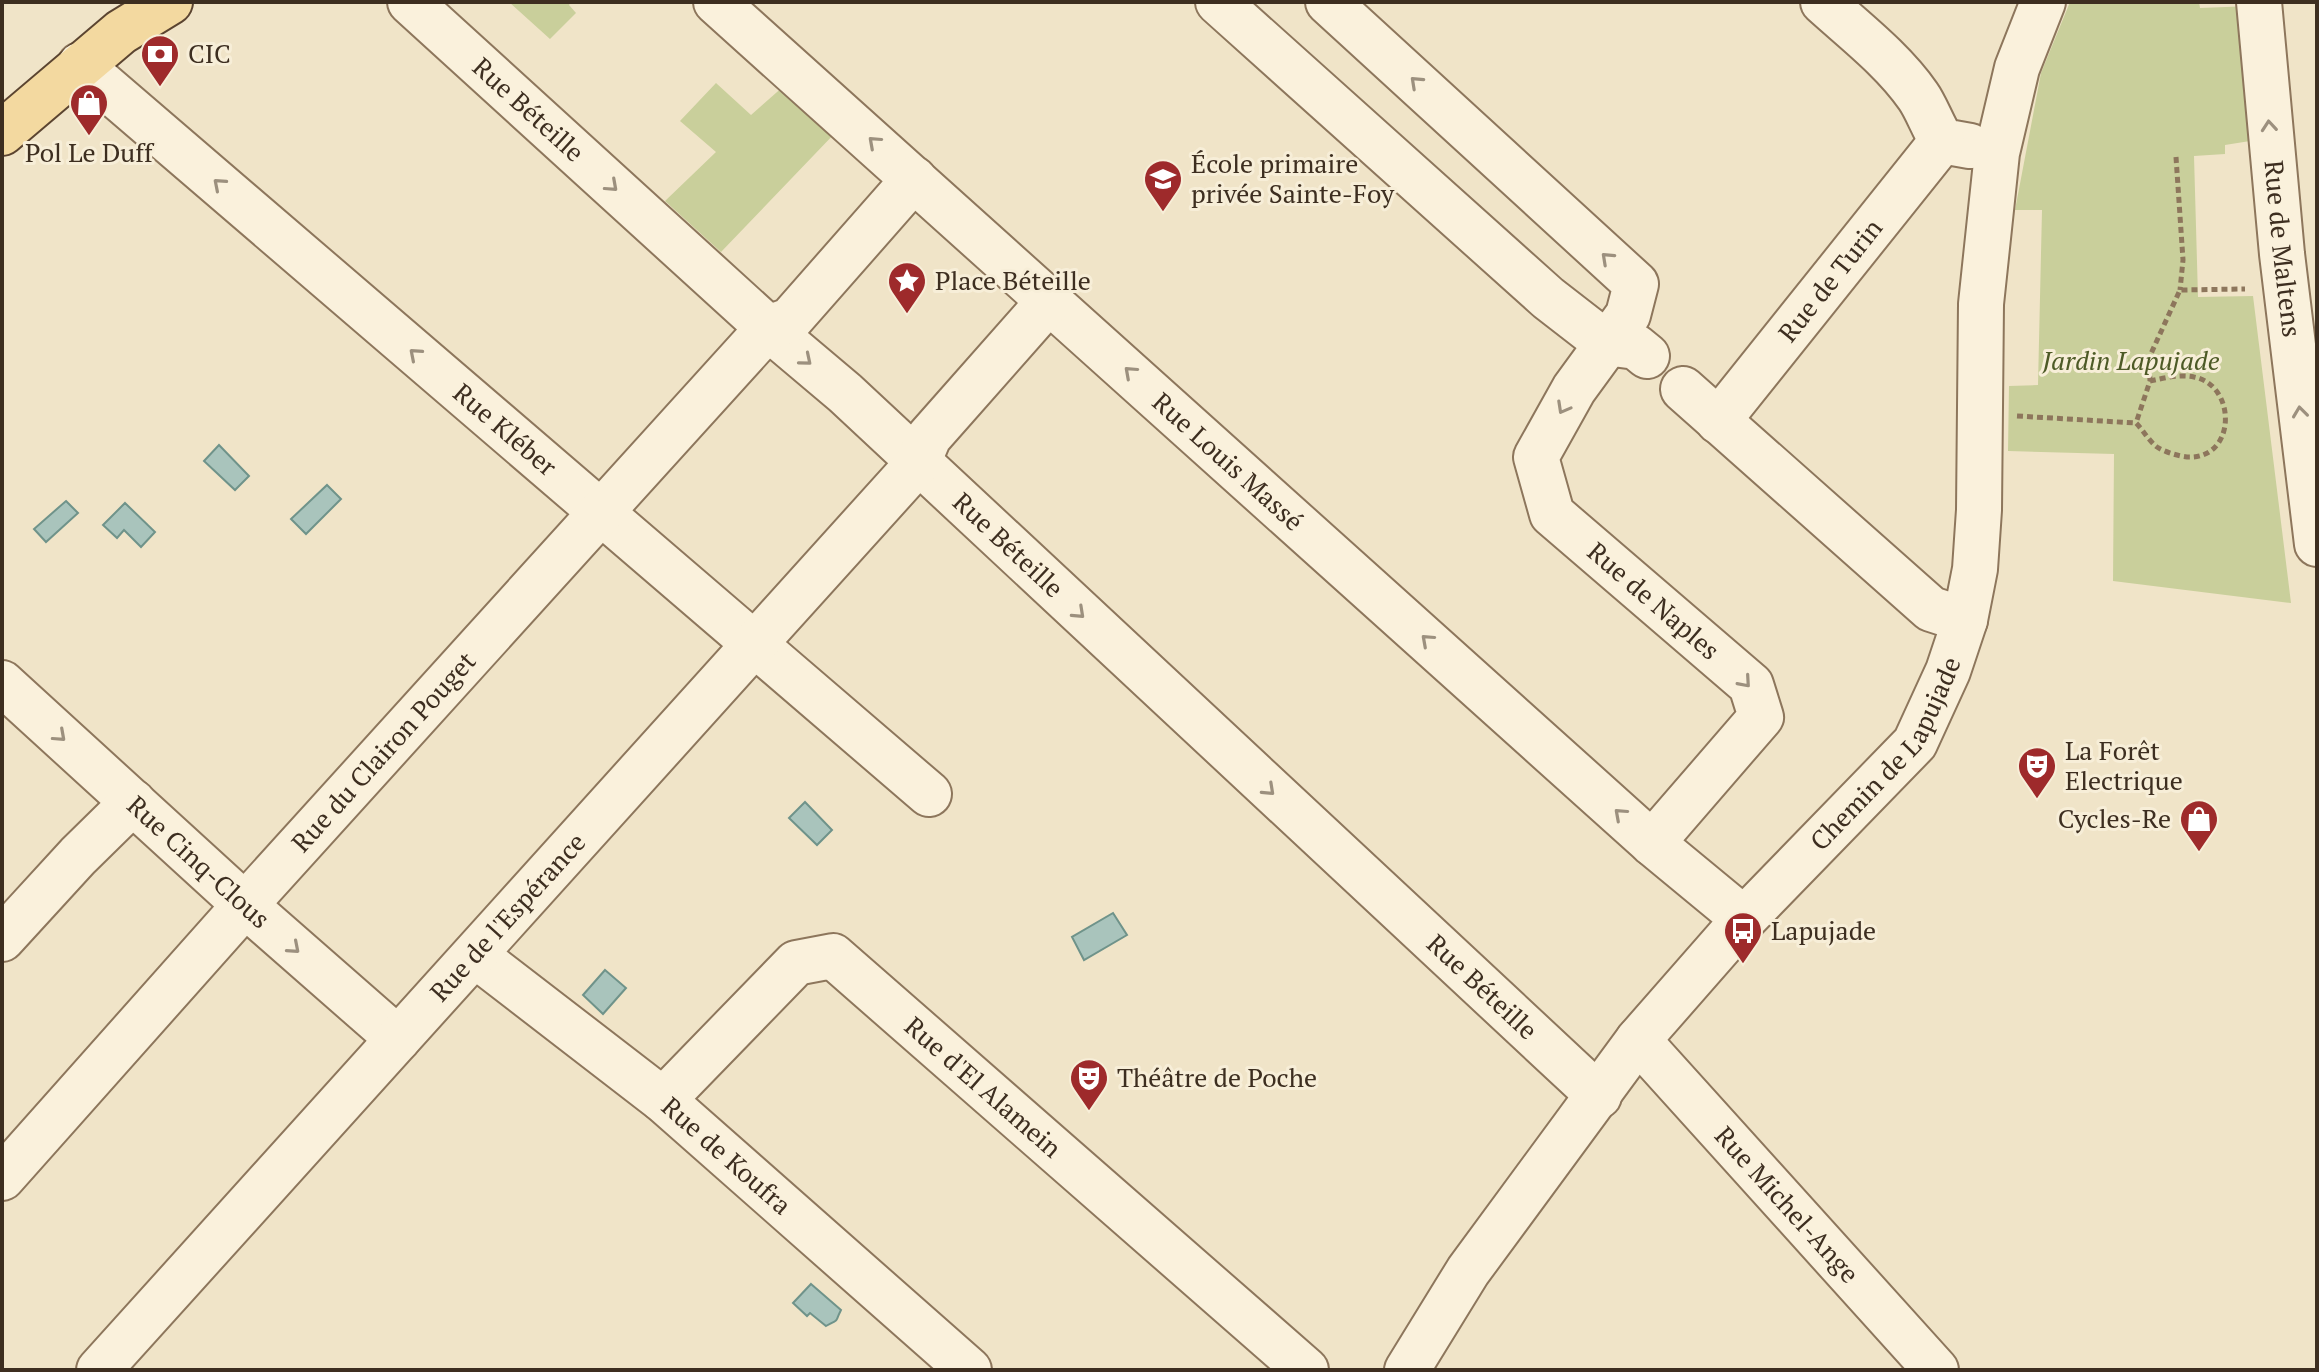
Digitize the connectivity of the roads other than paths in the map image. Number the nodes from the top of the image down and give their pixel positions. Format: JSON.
{"nodes":[{"id":1,"x":170,"y":2,"type":"edge"},
{"id":2,"x":410,"y":2,"type":"edge"},
{"id":3,"x":716,"y":2,"type":"edge"},
{"id":4,"x":1218,"y":2,"type":"edge"},
{"id":5,"x":1328,"y":2,"type":"edge"},
{"id":6,"x":1823,"y":2,"type":"edge"},
{"id":7,"x":2043,"y":2,"type":"edge"},
{"id":8,"x":2259,"y":2,"type":"edge"},
{"id":9,"x":80,"y":65,"type":"junction"},
{"id":10,"x":2,"y":133,"type":"edge"},
{"id":11,"x":1942,"y":141,"type":"junction"},
{"id":12,"x":1997,"y":153,"type":"junction"},
{"id":13,"x":914,"y":179,"type":"junction"},
{"id":14,"x":1050,"y":300,"type":"junction"},
{"id":15,"x":768,"y":328,"type":"junction"},
{"id":16,"x":1606,"y":343,"type":"junction"},
{"id":17,"x":1647,"y":356,"type":"dead end"},
{"id":18,"x":1683,"y":389,"type":"dead end"},
{"id":19,"x":1718,"y":421,"type":"junction"},
{"id":20,"x":918,"y":463,"type":"junction"},
{"id":21,"x":601,"y":515,"type":"junction"},
{"id":22,"x":2317,"y":544,"type":"edge"},
{"id":23,"x":1965,"y":620,"type":"junction"},
{"id":24,"x":756,"y":645,"type":"junction"},
{"id":25,"x":2,"y":683,"type":"edge"},
{"id":26,"x":929,"y":794,"type":"dead end"},
{"id":27,"x":133,"y":802,"type":"junction"},
{"id":28,"x":1652,"y":843,"type":"junction"},
{"id":29,"x":245,"y":905,"type":"junction"},
{"id":30,"x":1744,"y":919,"type":"junction"},
{"id":31,"x":2,"y":939,"type":"edge"},
{"id":32,"x":475,"y":955,"type":"junction"},
{"id":33,"x":398,"y":1039,"type":"junction"},
{"id":34,"x":1638,"y":1040,"type":"junction"},
{"id":35,"x":1599,"y":1096,"type":"junction"},
{"id":36,"x":663,"y":1100,"type":"junction"},
{"id":37,"x":2,"y":1178,"type":"edge"},
{"id":38,"x":99,"y":1370,"type":"edge"},
{"id":39,"x":969,"y":1370,"type":"edge"},
{"id":40,"x":1306,"y":1370,"type":"edge"},
{"id":41,"x":1407,"y":1370,"type":"edge"},
{"id":42,"x":1936,"y":1370,"type":"edge"}],
"edges":[{"from":1,"to":9,"type":"main road"},
{"from":2,"to":15,"type":"street","name":"Rue Béteille","one_way":true},
{"from":13,"to":3,"type":"street","name":"Rue Louis Massé","one_way":true},
{"from":4,"to":16,"type":"street"},
{"from":16,"to":5,"type":"street","name":"Rue de Naples","one_way":true},
{"from":6,"to":11,"type":"street"},
{"from":7,"to":12,"type":"street","name":"Chemin de Lapujade"},
{"from":22,"to":8,"type":"street","name":"Rue de Maltens","one_way":true},
{"from":9,"to":10,"type":"main road"},
{"from":21,"to":9,"type":"street","name":"Rue Kléber","one_way":true},
{"from":11,"to":12,"type":"street"},
{"from":11,"to":19,"type":"street","name":"Rue de Turin"},
{"from":12,"to":23,"type":"street","name":"Chemin de Lapujade"},
{"from":13,"to":14,"type":"street","name":"Rue Louis Massé"},
{"from":13,"to":15,"type":"street"},
{"from":14,"to":20,"type":"street"},
{"from":28,"to":14,"type":"street","name":"Rue Louis Massé","one_way":true},
{"from":15,"to":20,"type":"street","name":"Rue Béteille","one_way":true},
{"from":15,"to":21,"type":"street","name":"Rue du Clairon Pouget"},
{"from":16,"to":17,"type":"street"},
{"from":16,"to":28,"type":"street","name":"Rue de Naples","one_way":true},
{"from":18,"to":19,"type":"street"},
{"from":19,"to":23,"type":"street"},
{"from":20,"to":24,"type":"street","name":"Rue de l'Espérance"},
{"from":20,"to":35,"type":"street","name":"Rue Béteille","one_way":true},
{"from":21,"to":24,"type":"street","name":"Rue Kléber"},
{"from":21,"to":29,"type":"street","name":"Rue du Clairon Pouget"},
{"from":23,"to":30,"type":"street","name":"Chemin de Lapujade"},
{"from":24,"to":26,"type":"street","name":"Rue Kléber"},
{"from":24,"to":32,"type":"street","name":"Rue de l'Espérance"},
{"from":25,"to":27,"type":"street","name":"Rue Cinq-Clous","one_way":true},
{"from":27,"to":29,"type":"street","name":"Rue Cinq-Clous"},
{"from":27,"to":31,"type":"street"},
{"from":28,"to":30,"type":"street","name":"Rue Louis Massé"},
{"from":29,"to":33,"type":"street","name":"Rue Cinq-Clous","one_way":true},
{"from":29,"to":37,"type":"street","name":"Rue du Clairon Pouget"},
{"from":30,"to":34,"type":"street","name":"Chemin de Lapujade"},
{"from":32,"to":33,"type":"street","name":"Rue de l'Espérance"},
{"from":32,"to":36,"type":"street","name":"Rue de Koufra"},
{"from":33,"to":38,"type":"street","name":"Rue de l'Espérance"},
{"from":34,"to":35,"type":"street","name":"Chemin de Lapujade"},
{"from":34,"to":42,"type":"street","name":"Rue Michel-Ange"},
{"from":35,"to":41,"type":"street","name":"Chemin de Lapujade"},
{"from":36,"to":39,"type":"street","name":"Rue de Koufra"},
{"from":36,"to":40,"type":"street","name":"Rue d'El Alamein"}]}
